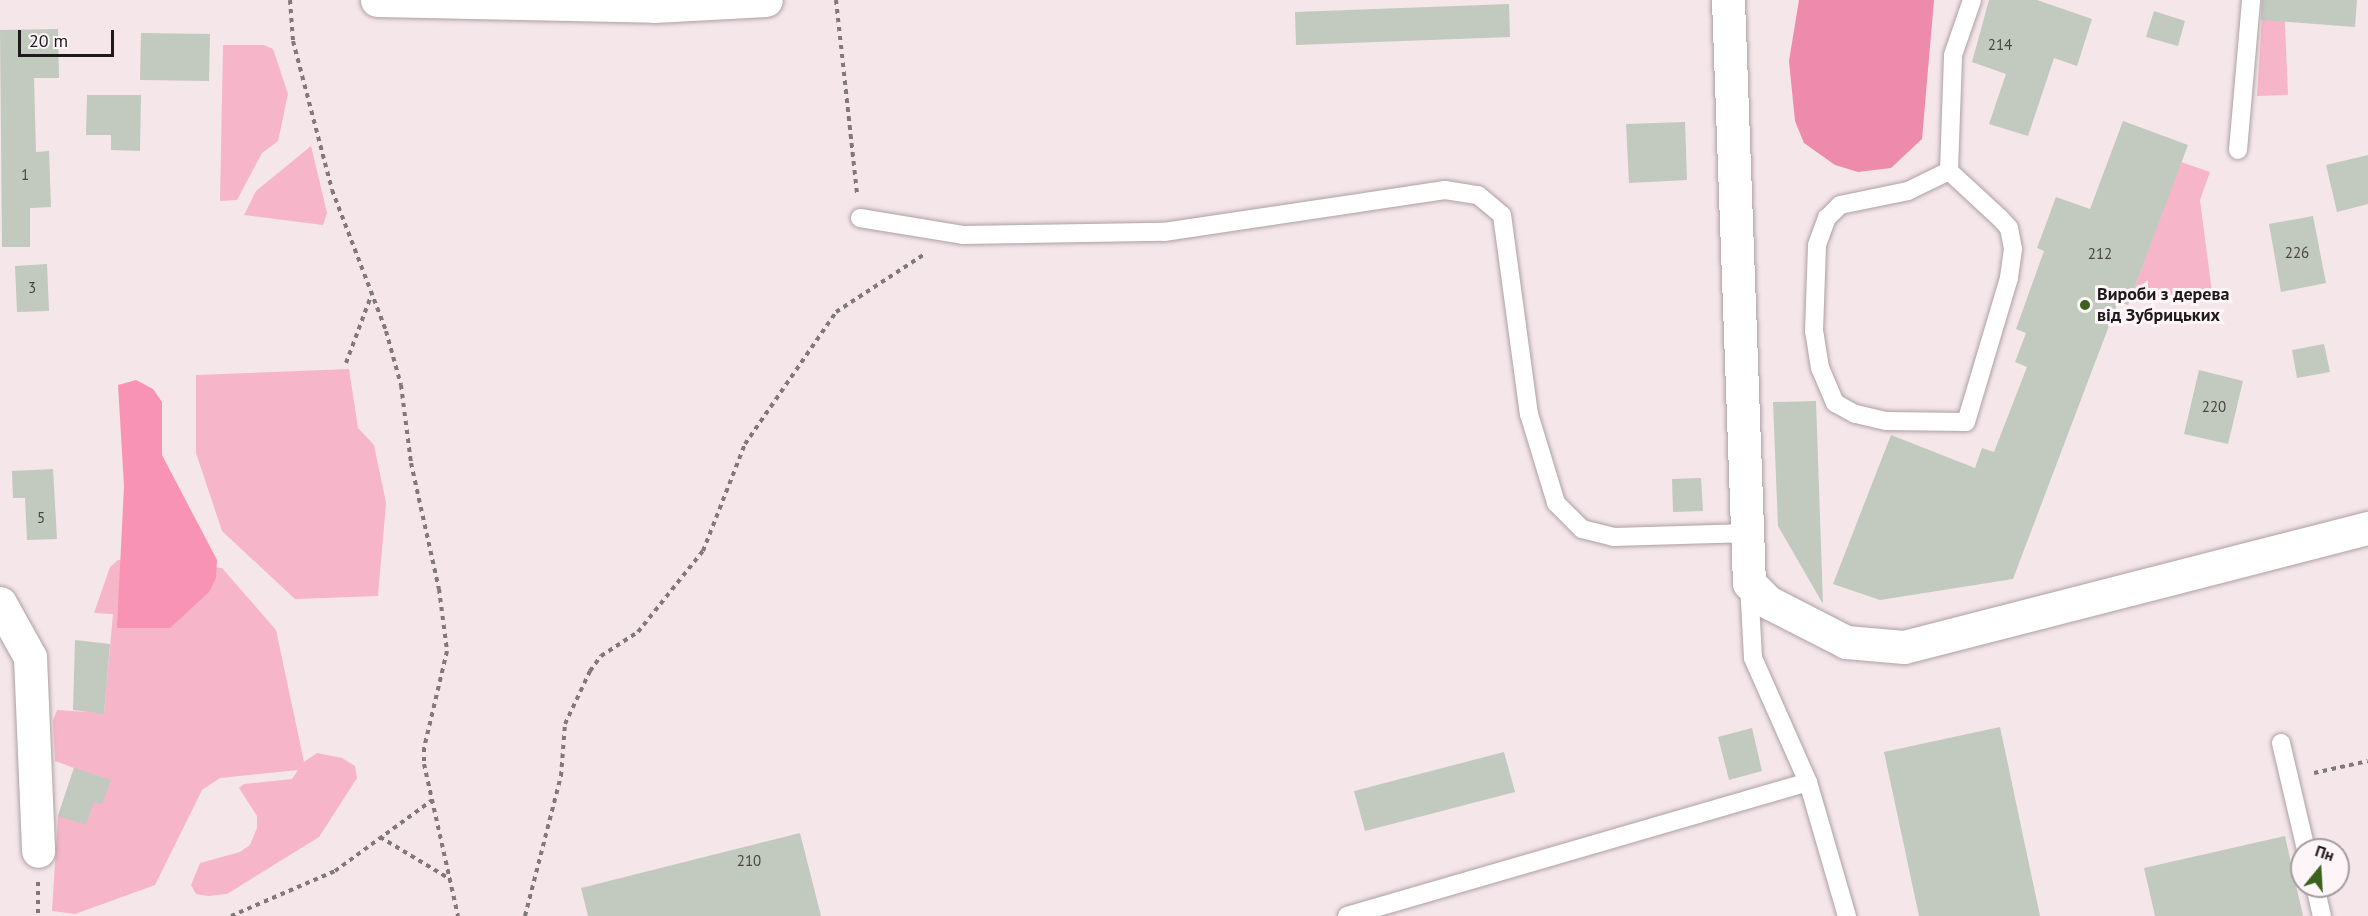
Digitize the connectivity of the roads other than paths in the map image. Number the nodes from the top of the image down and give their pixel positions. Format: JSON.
{"nodes":[{"id":1,"x":377,"y":0,"type":"edge"},
{"id":2,"x":766,"y":0,"type":"edge"},
{"id":3,"x":1728,"y":0,"type":"edge"},
{"id":4,"x":1972,"y":0,"type":"edge"},
{"id":5,"x":2251,"y":0,"type":"edge"},
{"id":6,"x":592,"y":2,"type":"edge"},
{"id":7,"x":2238,"y":150,"type":"dead end"},
{"id":8,"x":1949,"y":171,"type":"junction"},
{"id":9,"x":860,"y":218,"type":"road end"},
{"id":10,"x":2368,"y":528,"type":"edge"},
{"id":11,"x":1748,"y":533,"type":"junction"},
{"id":12,"x":1749,"y":584,"type":"junction"},
{"id":13,"x":0,"y":603,"type":"edge"},
{"id":14,"x":2281,"y":743,"type":"dead end"},
{"id":15,"x":1808,"y":782,"type":"junction"},
{"id":16,"x":2303,"y":838,"type":"edge"},
{"id":17,"x":38,"y":851,"type":"dead end"},
{"id":18,"x":2318,"y":898,"type":"edge"},
{"id":19,"x":1408,"y":907,"type":"edge"},
{"id":20,"x":1347,"y":916,"type":"edge"},
{"id":21,"x":1847,"y":916,"type":"edge"},
{"id":22,"x":2322,"y":916,"type":"edge"}],
"edges":[{"from":1,"to":6,"type":"street"},
{"from":2,"to":6,"type":"street"},
{"from":3,"to":11,"type":"street"},
{"from":4,"to":8,"type":"lane"},
{"from":5,"to":7,"type":"lane"},
{"from":8,"to":8,"type":"lane"},
{"from":9,"to":11,"type":"lane"},
{"from":10,"to":12,"type":"street"},
{"from":11,"to":12,"type":"street"},
{"from":12,"to":15,"type":"lane"},
{"from":13,"to":17,"type":"street"},
{"from":14,"to":16,"type":"lane"},
{"from":15,"to":19,"type":"lane"},
{"from":15,"to":21,"type":"lane"},
{"from":18,"to":22,"type":"lane"},
{"from":19,"to":20,"type":"lane"}]}
